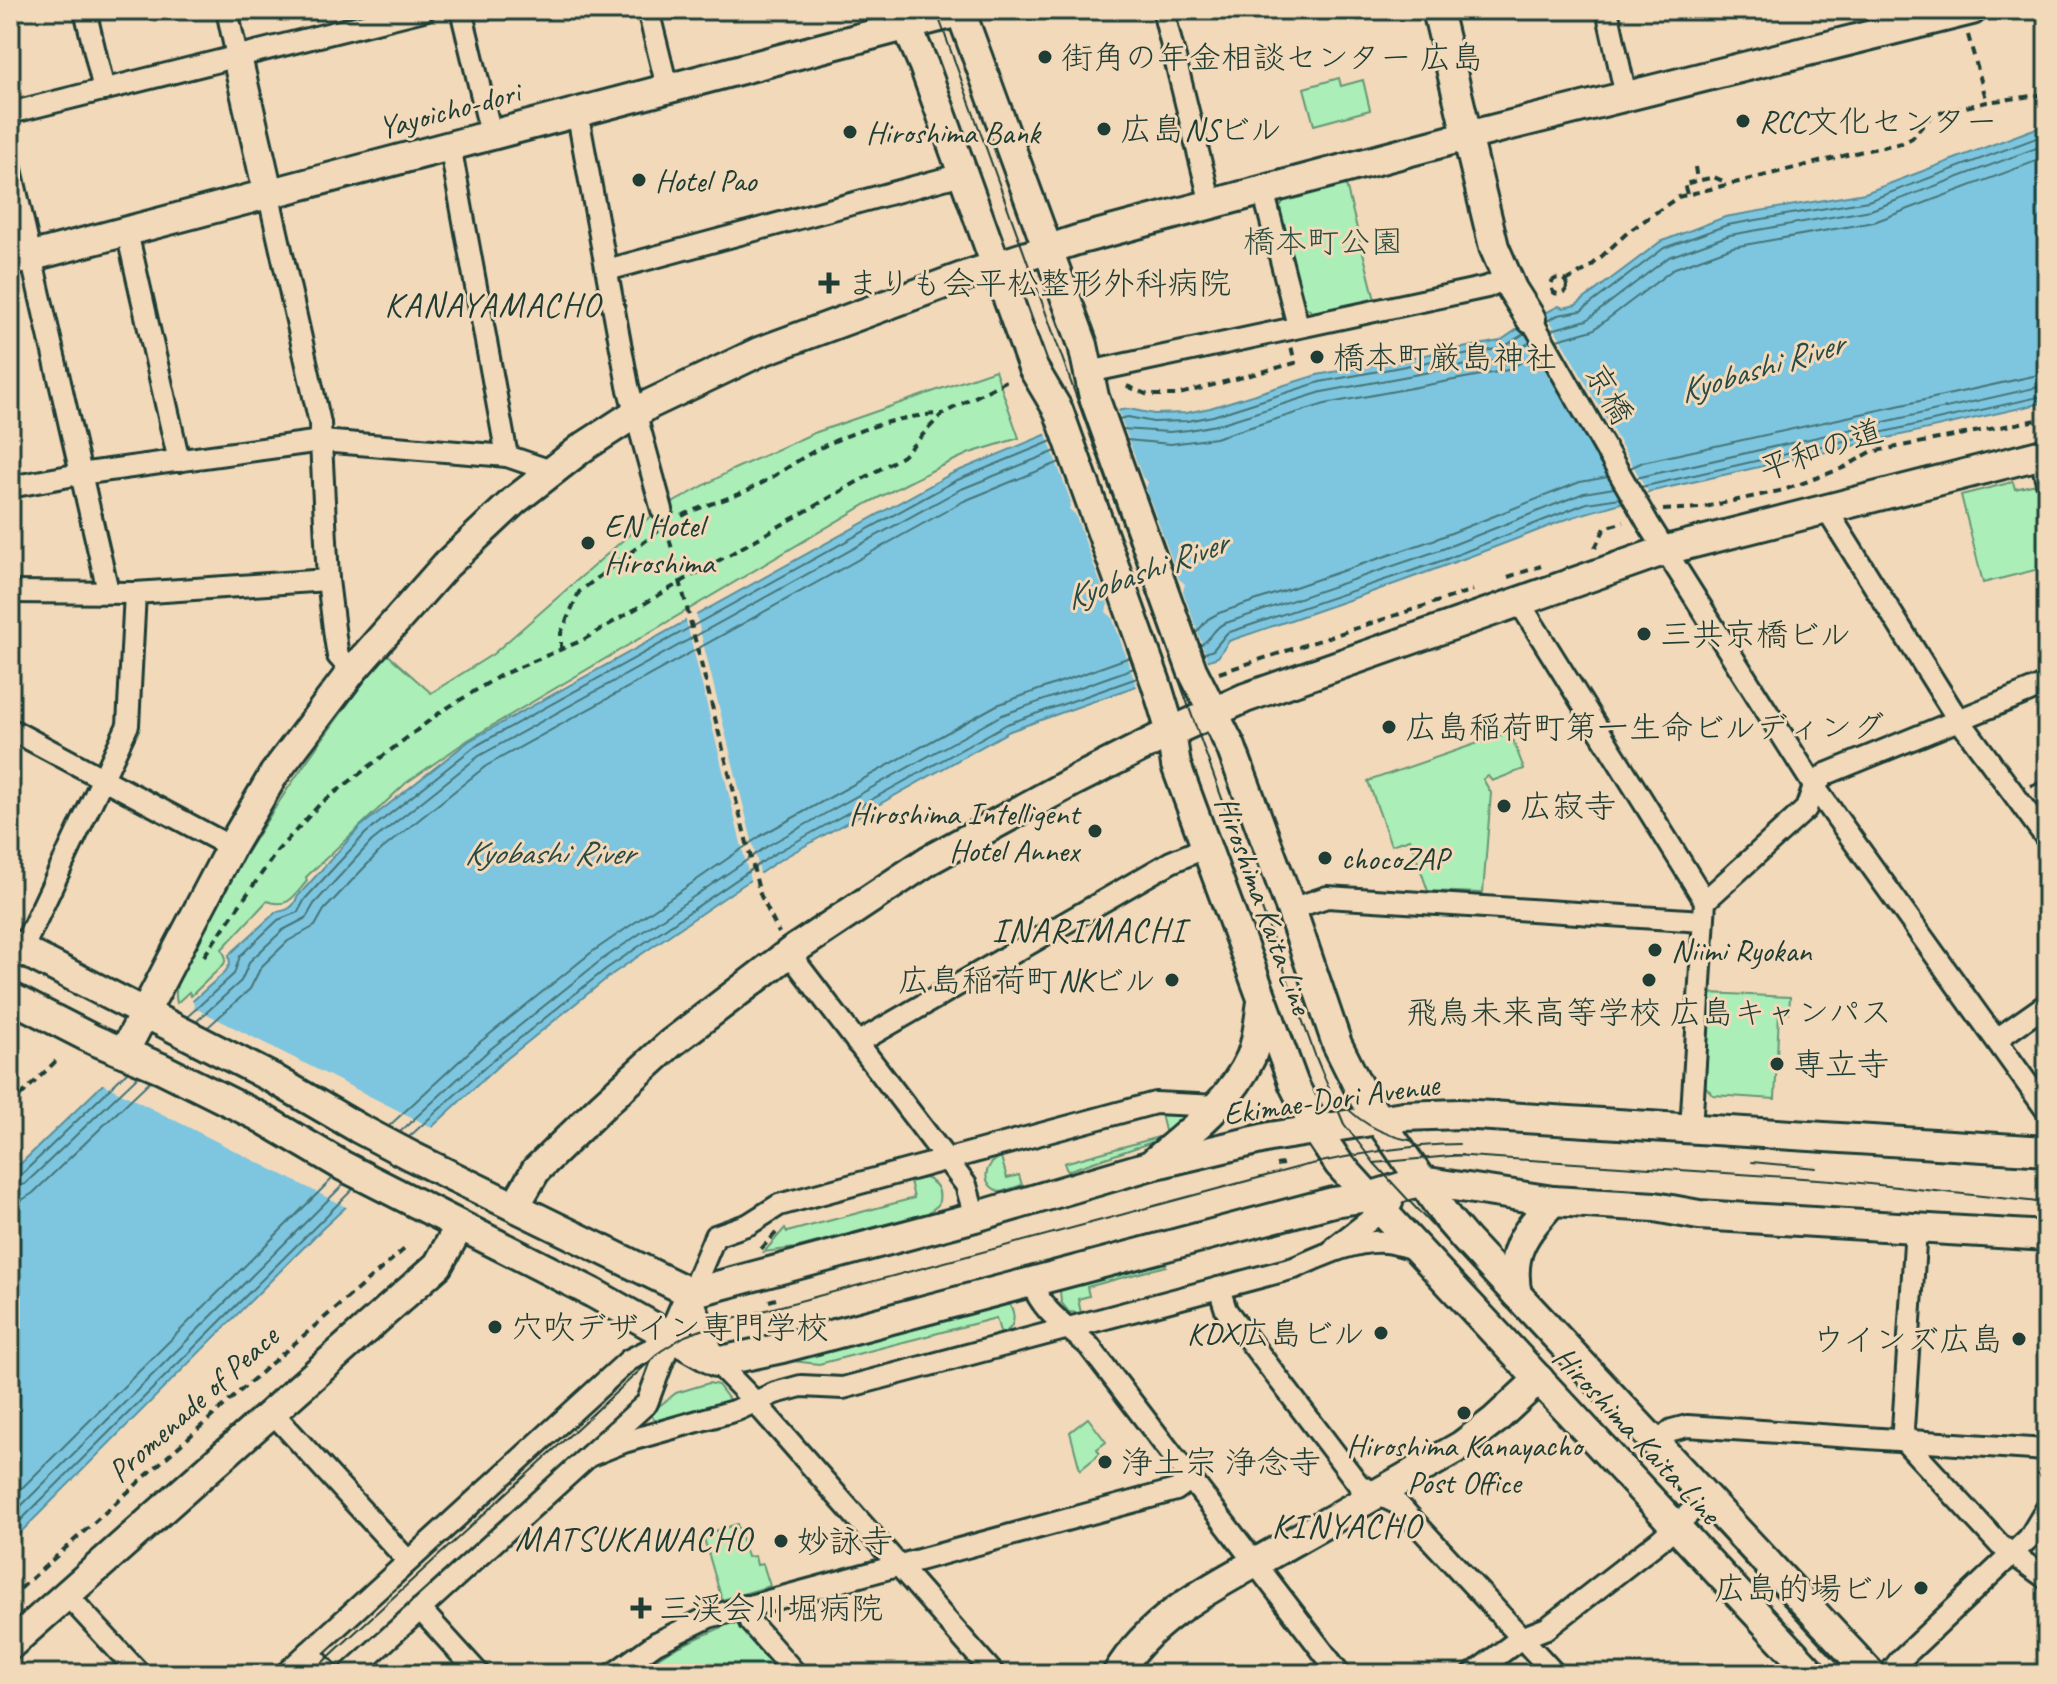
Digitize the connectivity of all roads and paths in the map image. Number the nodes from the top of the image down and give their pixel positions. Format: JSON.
{"nodes":[{"id":1,"x":85,"y":10,"type":"edge"},
{"id":2,"x":227,"y":10,"type":"edge"},
{"id":3,"x":424,"y":10,"type":"edge"},
{"id":4,"x":461,"y":10,"type":"edge"},
{"id":5,"x":648,"y":10,"type":"edge"},
{"id":6,"x":962,"y":10,"type":"edge"},
{"id":7,"x":1163,"y":10,"type":"edge"},
{"id":8,"x":1437,"y":10,"type":"edge"},
{"id":9,"x":1607,"y":10,"type":"edge"},
{"id":10,"x":1965,"y":11,"type":"edge"},
{"id":11,"x":903,"y":18,"type":"edge"},
{"id":12,"x":237,"y":57,"type":"junction"},
{"id":13,"x":667,"y":87,"type":"junction"},
{"id":14,"x":104,"y":90,"type":"junction"},
{"id":15,"x":2047,"y":94,"type":"edge"},
{"id":16,"x":1626,"y":96,"type":"junction"},
{"id":17,"x":1987,"y":102,"type":"junction"},
{"id":18,"x":577,"y":111,"type":"junction"},
{"id":19,"x":10,"y":113,"type":"edge"},
{"id":20,"x":491,"y":134,"type":"junction"},
{"id":21,"x":1467,"y":136,"type":"junction"},
{"id":22,"x":450,"y":145,"type":"junction"},
{"id":23,"x":10,"y":165,"type":"edge"},
{"id":24,"x":1695,"y":167,"type":"dead end"},
{"id":25,"x":962,"y":174,"type":"junction"},
{"id":26,"x":1697,"y":180,"type":"junction"},
{"id":27,"x":1727,"y":184,"type":"junction"},
{"id":28,"x":1263,"y":190,"type":"junction"},
{"id":29,"x":268,"y":192,"type":"junction"},
{"id":30,"x":1687,"y":194,"type":"junction"},
{"id":31,"x":1211,"y":204,"type":"junction"},
{"id":32,"x":127,"y":232,"type":"junction"},
{"id":33,"x":1049,"y":249,"type":"junction"},
{"id":34,"x":21,"y":259,"type":"edge"},
{"id":35,"x":997,"y":267,"type":"junction"},
{"id":36,"x":607,"y":270,"type":"junction"},
{"id":37,"x":1507,"y":278,"type":"junction"},
{"id":38,"x":1566,"y":281,"type":"junction"},
{"id":39,"x":1531,"y":319,"type":"joint"},
{"id":40,"x":1298,"y":326,"type":"junction"},
{"id":41,"x":1295,"y":363,"type":"dead end"},
{"id":42,"x":1089,"y":372,"type":"junction"},
{"id":43,"x":1006,"y":381,"type":"dead end"},
{"id":44,"x":1126,"y":385,"type":"dead end"},
{"id":45,"x":634,"y":414,"type":"junction"},
{"id":46,"x":942,"y":414,"type":"junction"},
{"id":47,"x":2047,"y":418,"type":"edge"},
{"id":48,"x":321,"y":441,"type":"junction"},
{"id":49,"x":507,"y":456,"type":"junction"},
{"id":50,"x":179,"y":461,"type":"junction"},
{"id":51,"x":2045,"y":463,"type":"edge"},
{"id":52,"x":551,"y":471,"type":"junction"},
{"id":53,"x":80,"y":474,"type":"junction"},
{"id":54,"x":10,"y":487,"type":"edge"},
{"id":55,"x":1826,"y":509,"type":"junction"},
{"id":56,"x":1656,"y":510,"type":"dead end"},
{"id":57,"x":664,"y":518,"type":"junction"},
{"id":58,"x":1632,"y":531,"type":"dead end"},
{"id":59,"x":1666,"y":550,"type":"junction"},
{"id":60,"x":1584,"y":551,"type":"dead end"},
{"id":61,"x":1550,"y":563,"type":"dead end"},
{"id":62,"x":328,"y":580,"type":"junction"},
{"id":63,"x":681,"y":582,"type":"junction"},
{"id":64,"x":1478,"y":588,"type":"dead end"},
{"id":65,"x":1513,"y":589,"type":"junction"},
{"id":66,"x":108,"y":591,"type":"junction"},
{"id":67,"x":10,"y":592,"type":"edge"},
{"id":68,"x":135,"y":593,"type":"junction"},
{"id":69,"x":561,"y":650,"type":"junction"},
{"id":70,"x":352,"y":671,"type":"junction"},
{"id":71,"x":1201,"y":673,"type":"junction"},
{"id":72,"x":2047,"y":684,"type":"edge"},
{"id":73,"x":1213,"y":712,"type":"junction"},
{"id":74,"x":1959,"y":720,"type":"junction"},
{"id":75,"x":10,"y":729,"type":"edge"},
{"id":76,"x":1171,"y":732,"type":"junction"},
{"id":77,"x":103,"y":779,"type":"junction"},
{"id":78,"x":1814,"y":786,"type":"junction"},
{"id":79,"x":2047,"y":839,"type":"edge"},
{"id":80,"x":231,"y":847,"type":"junction"},
{"id":81,"x":1207,"y":847,"type":"junction"},
{"id":82,"x":1291,"y":909,"type":"junction"},
{"id":83,"x":1704,"y":911,"type":"junction"},
{"id":84,"x":16,"y":947,"type":"edge"},
{"id":85,"x":789,"y":953,"type":"junction"},
{"id":86,"x":195,"y":968,"type":"dead end"},
{"id":87,"x":10,"y":997,"type":"edge"},
{"id":88,"x":1262,"y":1002,"type":"junction"},
{"id":89,"x":2047,"y":1004,"type":"edge"},
{"id":90,"x":152,"y":1017,"type":"junction"},
{"id":91,"x":1997,"y":1039,"type":"junction"},
{"id":92,"x":857,"y":1043,"type":"junction"},
{"id":93,"x":124,"y":1052,"type":"junction"},
{"id":94,"x":57,"y":1060,"type":"dead end"},
{"id":95,"x":10,"y":1106,"type":"edge"},
{"id":96,"x":1218,"y":1106,"type":"junction"},
{"id":97,"x":2047,"y":1111,"type":"edge"},
{"id":98,"x":1379,"y":1119,"type":"junction"},
{"id":99,"x":1691,"y":1129,"type":"junction"},
{"id":100,"x":1317,"y":1131,"type":"junction"},
{"id":101,"x":2047,"y":1151,"type":"edge"},
{"id":102,"x":946,"y":1160,"type":"junction"},
{"id":103,"x":1148,"y":1166,"type":"junction"},
{"id":104,"x":1421,"y":1181,"type":"junction"},
{"id":105,"x":1553,"y":1201,"type":"junction"},
{"id":106,"x":1375,"y":1204,"type":"junction"},
{"id":107,"x":515,"y":1206,"type":"junction"},
{"id":108,"x":975,"y":1217,"type":"junction"},
{"id":109,"x":785,"y":1224,"type":"dead end"},
{"id":110,"x":459,"y":1227,"type":"junction"},
{"id":111,"x":1916,"y":1228,"type":"junction"},
{"id":112,"x":2047,"y":1236,"type":"edge"},
{"id":113,"x":408,"y":1246,"type":"dead end"},
{"id":114,"x":1417,"y":1250,"type":"junction"},
{"id":115,"x":756,"y":1252,"type":"dead end"},
{"id":116,"x":1326,"y":1254,"type":"junction"},
{"id":117,"x":1032,"y":1282,"type":"junction"},
{"id":118,"x":1219,"y":1288,"type":"junction"},
{"id":119,"x":691,"y":1293,"type":"junction"},
{"id":120,"x":1517,"y":1295,"type":"junction"},
{"id":121,"x":776,"y":1299,"type":"dead end"},
{"id":122,"x":769,"y":1301,"type":"dead end"},
{"id":123,"x":1070,"y":1328,"type":"junction"},
{"id":124,"x":671,"y":1339,"type":"junction"},
{"id":125,"x":716,"y":1362,"type":"junction"},
{"id":126,"x":1539,"y":1379,"type":"junction"},
{"id":127,"x":755,"y":1402,"type":"junction"},
{"id":128,"x":272,"y":1412,"type":"junction"},
{"id":129,"x":1906,"y":1443,"type":"junction"},
{"id":130,"x":1656,"y":1444,"type":"junction"},
{"id":131,"x":2047,"y":1450,"type":"edge"},
{"id":132,"x":589,"y":1456,"type":"junction"},
{"id":133,"x":1191,"y":1479,"type":"junction"},
{"id":134,"x":1376,"y":1494,"type":"junction"},
{"id":135,"x":1706,"y":1498,"type":"junction"},
{"id":136,"x":2047,"y":1508,"type":"edge"},
{"id":137,"x":1677,"y":1525,"type":"junction"},
{"id":138,"x":2012,"y":1555,"type":"junction"},
{"id":139,"x":408,"y":1561,"type":"junction"},
{"id":140,"x":1257,"y":1563,"type":"junction"},
{"id":141,"x":897,"y":1566,"type":"junction"},
{"id":142,"x":42,"y":1569,"type":"junction"},
{"id":143,"x":46,"y":1574,"type":"dead end"},
{"id":144,"x":2047,"y":1579,"type":"edge"},
{"id":145,"x":67,"y":1595,"type":"junction"},
{"id":146,"x":10,"y":1598,"type":"edge"},
{"id":147,"x":745,"y":1606,"type":"junction"},
{"id":148,"x":420,"y":1609,"type":"junction"},
{"id":149,"x":1521,"y":1638,"type":"junction"},
{"id":150,"x":10,"y":1645,"type":"edge"},
{"id":151,"x":309,"y":1652,"type":"junction"},
{"id":152,"x":140,"y":1674,"type":"edge"},
{"id":153,"x":285,"y":1674,"type":"edge"},
{"id":154,"x":329,"y":1674,"type":"edge"},
{"id":155,"x":349,"y":1674,"type":"edge"},
{"id":156,"x":479,"y":1674,"type":"edge"},
{"id":157,"x":613,"y":1674,"type":"edge"},
{"id":158,"x":796,"y":1674,"type":"edge"},
{"id":159,"x":994,"y":1674,"type":"edge"},
{"id":160,"x":1117,"y":1674,"type":"edge"},
{"id":161,"x":1340,"y":1674,"type":"edge"},
{"id":162,"x":1473,"y":1674,"type":"edge"},
{"id":163,"x":1555,"y":1674,"type":"edge"},
{"id":164,"x":1813,"y":1674,"type":"edge"},
{"id":165,"x":1871,"y":1674,"type":"edge"},
{"id":166,"x":1889,"y":1674,"type":"edge"}],
"edges":[{"from":1,"to":14,"type":"street"},
{"from":2,"to":12,"type":"street"},
{"from":3,"to":12,"type":"street"},
{"from":4,"to":20,"type":"street"},
{"from":5,"to":13,"type":"street"},
{"from":6,"to":11,"type":"street","name":"Yayoicho-dori"},
{"from":6,"to":33,"type":"street","name":"Hiroshima Kaita Line"},
{"from":7,"to":31,"type":"street"},
{"from":8,"to":21,"type":"street"},
{"from":9,"to":16,"type":"street"},
{"from":10,"to":16,"type":"street"},
{"from":10,"to":17,"type":"path"},
{"from":11,"to":13,"type":"street","name":"Yayoicho-dori"},
{"from":11,"to":25,"type":"street","name":"Hiroshima Kaita Line"},
{"from":12,"to":14,"type":"street"},
{"from":12,"to":29,"type":"street"},
{"from":13,"to":18,"type":"street","name":"Yayoicho-dori"},
{"from":14,"to":19,"type":"street"},
{"from":15,"to":17,"type":"path"},
{"from":16,"to":21,"type":"street"},
{"from":17,"to":27,"type":"path"},
{"from":18,"to":20,"type":"street","name":"Yayoicho-dori"},
{"from":18,"to":36,"type":"street"},
{"from":20,"to":22,"type":"street","name":"Yayoicho-dori"},
{"from":21,"to":28,"type":"street"},
{"from":21,"to":37,"type":"street"},
{"from":22,"to":29,"type":"street","name":"Yayoicho-dori"},
{"from":22,"to":49,"type":"street"},
{"from":23,"to":34,"type":"street"},
{"from":24,"to":26,"type":"path"},
{"from":25,"to":35,"type":"street","name":"Hiroshima Kaita Line"},
{"from":25,"to":36,"type":"street"},
{"from":26,"to":27,"type":"path"},
{"from":26,"to":30,"type":"path"},
{"from":27,"to":30,"type":"path"},
{"from":28,"to":31,"type":"street"},
{"from":28,"to":40,"type":"street"},
{"from":29,"to":32,"type":"street","name":"Yayoicho-dori"},
{"from":29,"to":48,"type":"street"},
{"from":30,"to":38,"type":"path"},
{"from":31,"to":33,"type":"street"},
{"from":32,"to":34,"type":"street","name":"Yayoicho-dori"},
{"from":32,"to":50,"type":"street"},
{"from":33,"to":35,"type":"street"},
{"from":33,"to":42,"type":"street","name":"Hiroshima Kaita Line"},
{"from":34,"to":53,"type":"street"},
{"from":35,"to":45,"type":"street"},
{"from":35,"to":76,"type":"street","name":"Hiroshima Kaita Line"},
{"from":36,"to":45,"type":"street"},
{"from":37,"to":39,"type":"street"},
{"from":37,"to":40,"type":"street"},
{"from":38,"to":38,"type":"path"},
{"from":39,"to":59,"type":"street","name":"京橋"},
{"from":40,"to":42,"type":"street"},
{"from":41,"to":44,"type":"path"},
{"from":42,"to":71,"type":"street","name":"Hiroshima Kaita Line"},
{"from":43,"to":46,"type":"path"},
{"from":45,"to":52,"type":"street"},
{"from":45,"to":57,"type":"street"},
{"from":46,"to":57,"type":"path"},
{"from":46,"to":63,"type":"path"},
{"from":47,"to":56,"type":"path","name":"平和の道"},
{"from":48,"to":49,"type":"street"},
{"from":48,"to":50,"type":"street"},
{"from":48,"to":62,"type":"street"},
{"from":49,"to":52,"type":"street"},
{"from":50,"to":53,"type":"street"},
{"from":51,"to":55,"type":"street"},
{"from":52,"to":70,"type":"street"},
{"from":53,"to":54,"type":"street"},
{"from":53,"to":66,"type":"street"},
{"from":55,"to":59,"type":"street"},
{"from":55,"to":74,"type":"street"},
{"from":57,"to":63,"type":"path"},
{"from":57,"to":69,"type":"path"},
{"from":58,"to":60,"type":"path"},
{"from":59,"to":65,"type":"street"},
{"from":59,"to":78,"type":"street","name":"京橋"},
{"from":61,"to":65,"type":"path"},
{"from":62,"to":68,"type":"street"},
{"from":62,"to":70,"type":"street"},
{"from":63,"to":69,"type":"path"},
{"from":63,"to":85,"type":"path"},
{"from":64,"to":71,"type":"path"},
{"from":65,"to":73,"type":"street"},
{"from":65,"to":83,"type":"street"},
{"from":66,"to":67,"type":"street"},
{"from":66,"to":68,"type":"street"},
{"from":68,"to":77,"type":"street"},
{"from":69,"to":86,"type":"path"},
{"from":70,"to":80,"type":"street"},
{"from":71,"to":73,"type":"street","name":"Hiroshima Kaita Line"},
{"from":72,"to":74,"type":"street"},
{"from":73,"to":76,"type":"street"},
{"from":73,"to":82,"type":"street","name":"Hiroshima Kaita Line"},
{"from":74,"to":78,"type":"street"},
{"from":74,"to":79,"type":"street"},
{"from":75,"to":77,"type":"street"},
{"from":76,"to":81,"type":"street","name":"Hiroshima Kaita Line"},
{"from":76,"to":85,"type":"street"},
{"from":77,"to":80,"type":"street"},
{"from":77,"to":84,"type":"street"},
{"from":78,"to":83,"type":"street"},
{"from":78,"to":91,"type":"street","name":"京橋"},
{"from":80,"to":90,"type":"street"},
{"from":81,"to":88,"type":"street","name":"Hiroshima Kaita Line"},
{"from":81,"to":92,"type":"street"},
{"from":82,"to":83,"type":"street"},
{"from":82,"to":98,"type":"street","name":"Hiroshima Kaita Line"},
{"from":83,"to":99,"type":"street"},
{"from":84,"to":90,"type":"street"},
{"from":85,"to":92,"type":"street"},
{"from":85,"to":107,"type":"street"},
{"from":87,"to":93,"type":"street"},
{"from":88,"to":96,"type":"street"},
{"from":88,"to":100,"type":"street","name":"Hiroshima Kaita Line"},
{"from":89,"to":91,"type":"street"},
{"from":90,"to":93,"type":"street"},
{"from":90,"to":107,"type":"street"},
{"from":91,"to":97,"type":"street","name":"京橋"},
{"from":92,"to":102,"type":"street"},
{"from":93,"to":110,"type":"street"},
{"from":94,"to":95,"type":"path"},
{"from":96,"to":102,"type":"street"},
{"from":96,"to":103,"type":"street"},
{"from":98,"to":99,"type":"street","name":"Ekimae-Dori Avenue"},
{"from":98,"to":100,"type":"street","name":"Ekimae-Dori Avenue"},
{"from":98,"to":104,"type":"street","name":"Hiroshima Kaita Line"},
{"from":99,"to":101,"type":"street","name":"Ekimae-Dori Avenue"},
{"from":100,"to":103,"type":"street","name":"Ekimae-Dori Avenue"},
{"from":100,"to":106,"type":"street","name":"Hiroshima Kaita Line"},
{"from":102,"to":108,"type":"street"},
{"from":102,"to":119,"type":"street"},
{"from":103,"to":108,"type":"street","name":"Ekimae-Dori Avenue"},
{"from":104,"to":105,"type":"street"},
{"from":104,"to":106,"type":"street"},
{"from":104,"to":120,"type":"street","name":"Hiroshima Kaita Line"},
{"from":105,"to":111,"type":"street"},
{"from":105,"to":120,"type":"street"},
{"from":106,"to":114,"type":"street","name":"Hiroshima Kaita Line"},
{"from":106,"to":116,"type":"street"},
{"from":106,"to":117,"type":"street"},
{"from":107,"to":119,"type":"street"},
{"from":108,"to":119,"type":"street","name":"Ekimae-Dori Avenue"},
{"from":109,"to":115,"type":"path"},
{"from":110,"to":124,"type":"street"},
{"from":110,"to":128,"type":"street"},
{"from":111,"to":112,"type":"street"},
{"from":111,"to":129,"type":"street"},
{"from":113,"to":142,"type":"path","name":"Promenade of Peace"},
{"from":114,"to":116,"type":"street"},
{"from":114,"to":126,"type":"street","name":"Hiroshima Kaita Line"},
{"from":116,"to":118,"type":"street"},
{"from":117,"to":123,"type":"street"},
{"from":117,"to":125,"type":"street"},
{"from":118,"to":123,"type":"street"},
{"from":118,"to":134,"type":"street"},
{"from":119,"to":124,"type":"street"},
{"from":119,"to":125,"type":"street"},
{"from":120,"to":130,"type":"street","name":"Hiroshima Kaita Line"},
{"from":121,"to":122,"type":"path"},
{"from":123,"to":127,"type":"street"},
{"from":123,"to":133,"type":"street"},
{"from":124,"to":125,"type":"street"},
{"from":124,"to":132,"type":"street"},
{"from":124,"to":139,"type":"street"},
{"from":125,"to":127,"type":"street"},
{"from":126,"to":134,"type":"street"},
{"from":126,"to":137,"type":"street","name":"Hiroshima Kaita Line"},
{"from":127,"to":132,"type":"street"},
{"from":127,"to":141,"type":"street"},
{"from":128,"to":139,"type":"street"},
{"from":128,"to":145,"type":"street"},
{"from":129,"to":130,"type":"street"},
{"from":129,"to":131,"type":"street"},
{"from":129,"to":138,"type":"street"},
{"from":130,"to":135,"type":"street","name":"Hiroshima Kaita Line"},
{"from":132,"to":148,"type":"street"},
{"from":133,"to":140,"type":"street"},
{"from":133,"to":141,"type":"street"},
{"from":134,"to":140,"type":"street"},
{"from":134,"to":149,"type":"street"},
{"from":135,"to":137,"type":"street"},
{"from":135,"to":165,"type":"street","name":"Hiroshima Kaita Line"},
{"from":136,"to":138,"type":"street"},
{"from":137,"to":149,"type":"street"},
{"from":137,"to":164,"type":"street","name":"Hiroshima Kaita Line"},
{"from":138,"to":144,"type":"street"},
{"from":138,"to":166,"type":"street"},
{"from":139,"to":151,"type":"street"},
{"from":140,"to":160,"type":"street"},
{"from":140,"to":161,"type":"street"},
{"from":141,"to":147,"type":"street"},
{"from":141,"to":159,"type":"street"},
{"from":142,"to":143,"type":"path"},
{"from":142,"to":146,"type":"path","name":"Promenade of Peace"},
{"from":145,"to":150,"type":"street"},
{"from":145,"to":152,"type":"street"},
{"from":147,"to":157,"type":"street"},
{"from":147,"to":158,"type":"street"},
{"from":148,"to":155,"type":"street"},
{"from":148,"to":156,"type":"street"},
{"from":149,"to":162,"type":"street"},
{"from":149,"to":163,"type":"street"},
{"from":151,"to":153,"type":"street"},
{"from":151,"to":154,"type":"street"}]}
